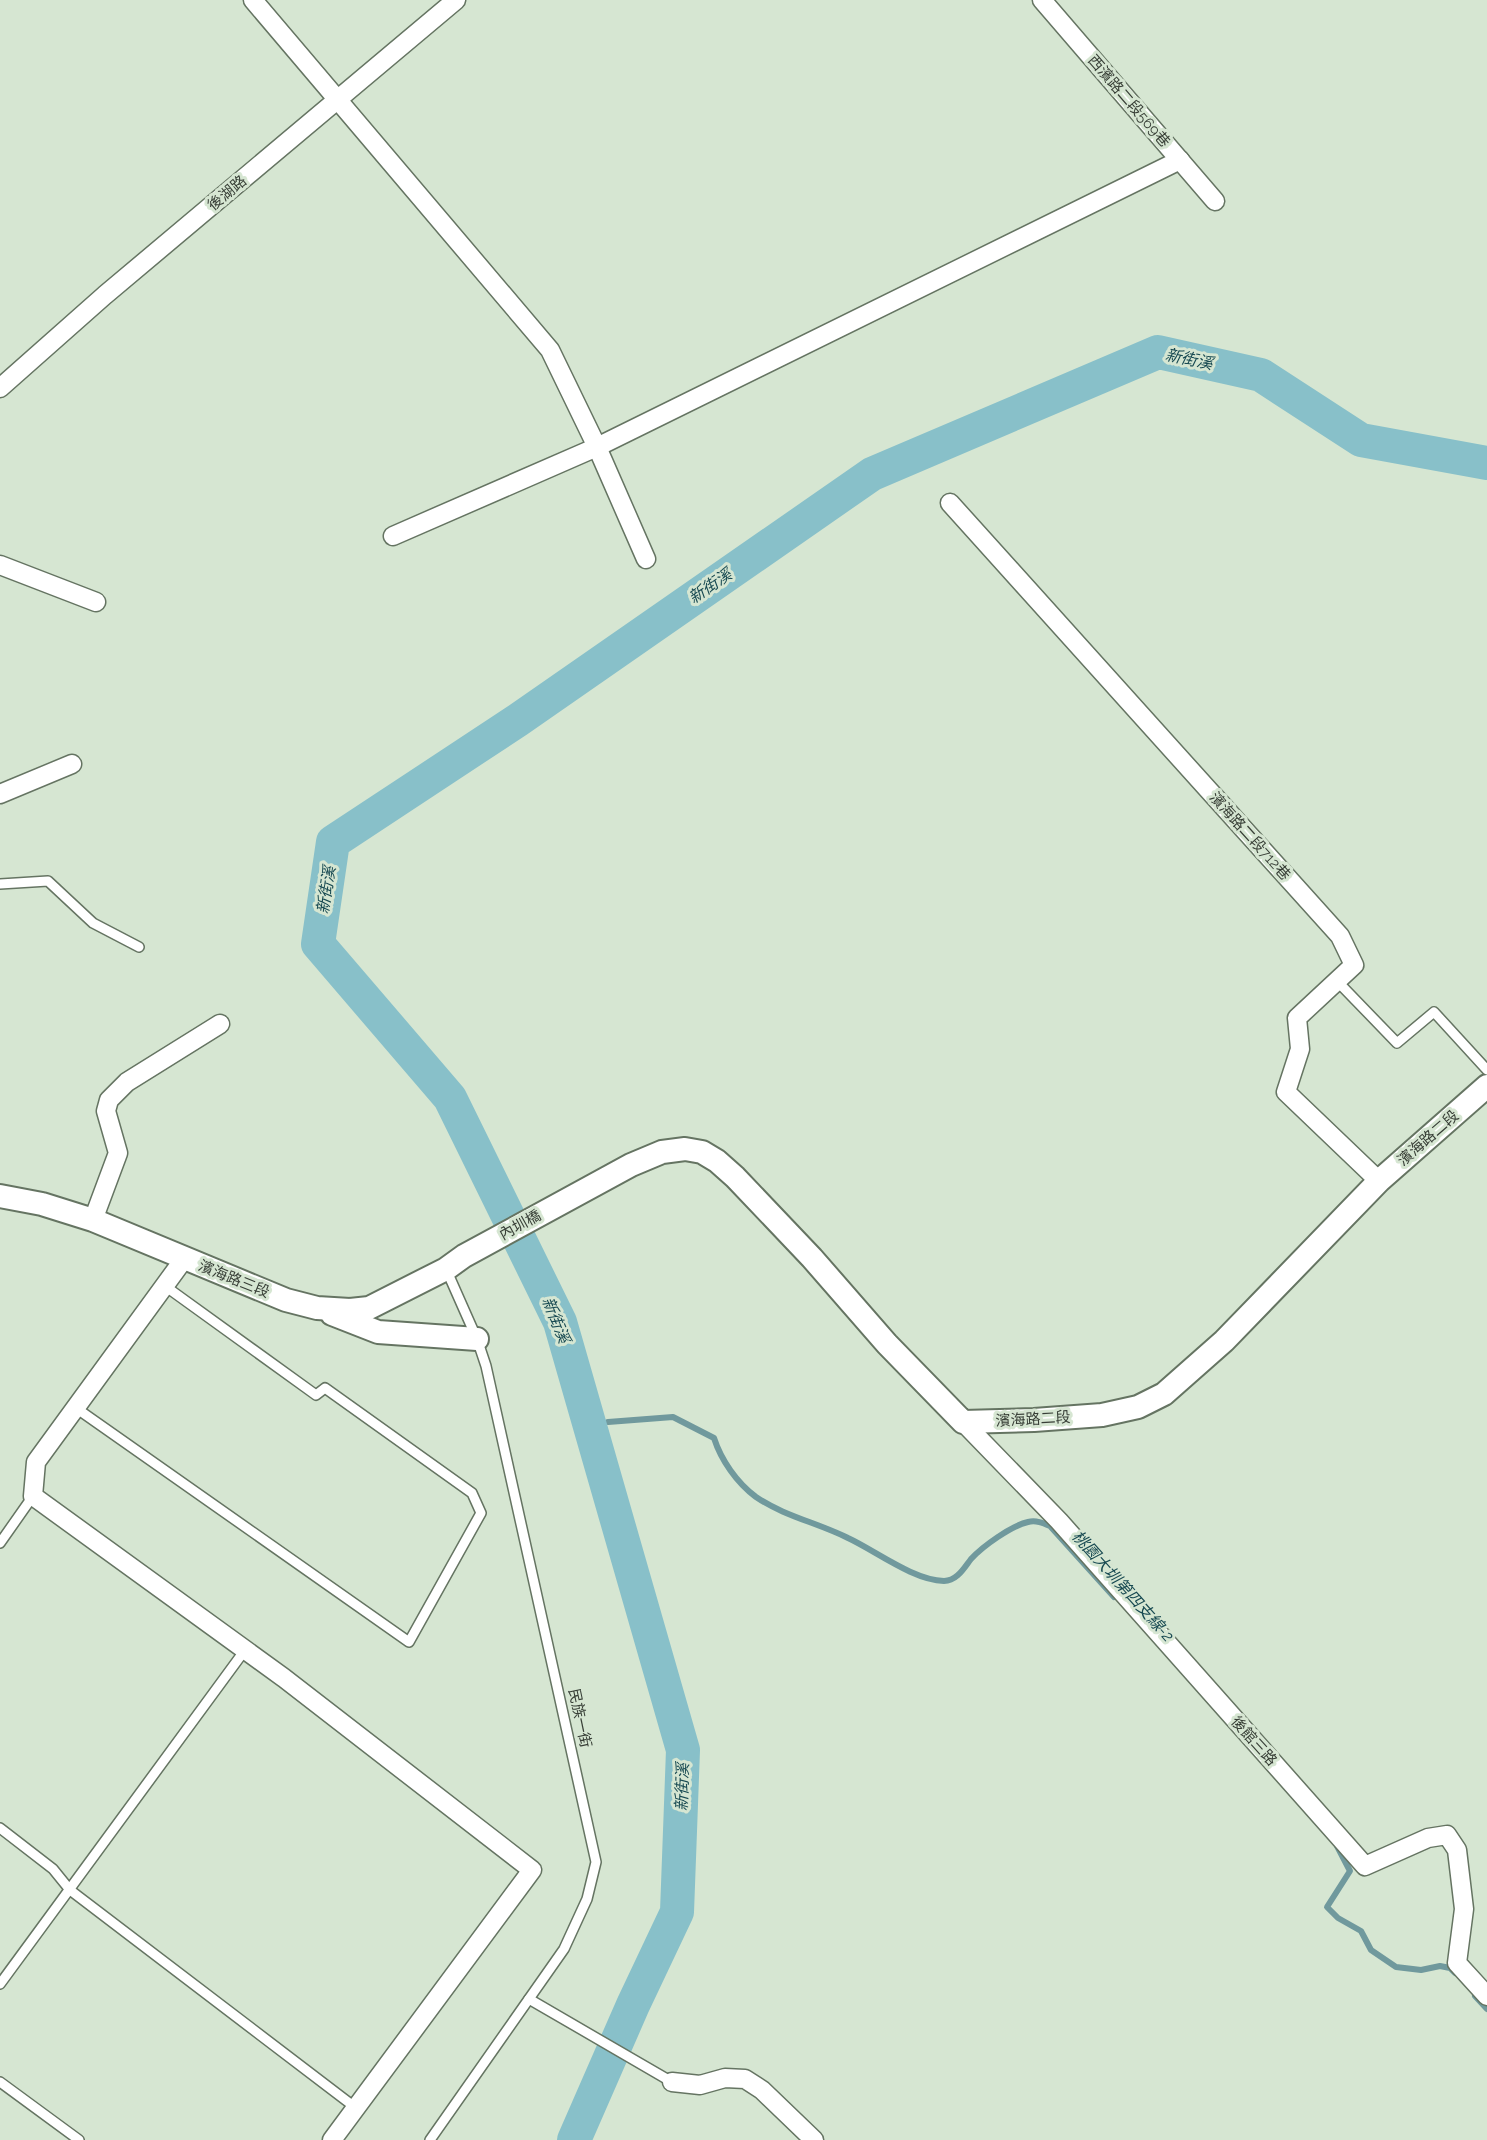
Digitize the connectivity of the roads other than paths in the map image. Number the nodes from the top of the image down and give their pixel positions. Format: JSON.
{"nodes":[{"id":1,"x":253,"y":0,"type":"edge"},
{"id":2,"x":456,"y":0,"type":"edge"},
{"id":3,"x":1042,"y":0,"type":"edge"},
{"id":4,"x":338,"y":100,"type":"junction"},
{"id":5,"x":1180,"y":160,"type":"junction"},
{"id":6,"x":1215,"y":201,"type":"dead end"},
{"id":7,"x":0,"y":388,"type":"edge"},
{"id":8,"x":597,"y":447,"type":"junction"},
{"id":9,"x":950,"y":503,"type":"dead end"},
{"id":10,"x":393,"y":536,"type":"dead end"},
{"id":11,"x":646,"y":559,"type":"dead end"},
{"id":12,"x":0,"y":565,"type":"edge"},
{"id":13,"x":96,"y":603,"type":"dead end"},
{"id":14,"x":72,"y":764,"type":"dead end"},
{"id":15,"x":0,"y":794,"type":"edge"},
{"id":16,"x":0,"y":884,"type":"edge"},
{"id":17,"x":139,"y":946,"type":"dead end"},
{"id":18,"x":1337,"y":981,"type":"junction"},
{"id":19,"x":220,"y":1024,"type":"dead end"},
{"id":20,"x":1487,"y":1070,"type":"edge"},
{"id":21,"x":1485,"y":1092,"type":"edge"},
{"id":22,"x":1379,"y":1181,"type":"junction"},
{"id":23,"x":0,"y":1196,"type":"edge"},
{"id":24,"x":93,"y":1220,"type":"junction"},
{"id":25,"x":464,"y":1256,"type":"joint"},
{"id":26,"x":184,"y":1259,"type":"junction"},
{"id":27,"x":446,"y":1269,"type":"junction"},
{"id":28,"x":165,"y":1286,"type":"junction"},
{"id":29,"x":317,"y":1308,"type":"junction"},
{"id":30,"x":477,"y":1339,"type":"junction"},
{"id":31,"x":76,"y":1408,"type":"junction"},
{"id":32,"x":963,"y":1422,"type":"junction"},
{"id":33,"x":33,"y":1496,"type":"junction"},
{"id":34,"x":0,"y":1543,"type":"edge"},
{"id":35,"x":245,"y":1650,"type":"junction"},
{"id":36,"x":0,"y":1828,"type":"edge"},
{"id":37,"x":70,"y":1890,"type":"junction"},
{"id":38,"x":0,"y":1984,"type":"edge"},
{"id":39,"x":1487,"y":1996,"type":"edge"},
{"id":40,"x":529,"y":1999,"type":"junction"},
{"id":41,"x":0,"y":2082,"type":"edge"},
{"id":42,"x":672,"y":2082,"type":"joint"},
{"id":43,"x":356,"y":2108,"type":"junction"},
{"id":44,"x":79,"y":2140,"type":"edge"},
{"id":45,"x":332,"y":2140,"type":"edge"},
{"id":46,"x":430,"y":2140,"type":"edge"},
{"id":47,"x":814,"y":2140,"type":"edge"}],
"edges":[{"from":1,"to":4,"type":"street"},
{"from":2,"to":4,"type":"street","name":"後湖路"},
{"from":3,"to":5,"type":"street","name":"西濱路二段569巷"},
{"from":4,"to":7,"type":"street","name":"後湖路"},
{"from":4,"to":8,"type":"street"},
{"from":5,"to":6,"type":"street","name":"西濱路二段569巷"},
{"from":5,"to":8,"type":"street"},
{"from":8,"to":10,"type":"street"},
{"from":8,"to":11,"type":"street"},
{"from":9,"to":18,"type":"street","name":"濱海路二段712巷"},
{"from":12,"to":13,"type":"street"},
{"from":14,"to":15,"type":"street"},
{"from":16,"to":17,"type":"lane"},
{"from":18,"to":20,"type":"lane"},
{"from":18,"to":22,"type":"street","name":"濱海路二段712巷"},
{"from":19,"to":24,"type":"street"},
{"from":21,"to":22,"type":"street","name":"濱海路二段"},
{"from":22,"to":32,"type":"street","name":"濱海路二段"},
{"from":23,"to":24,"type":"street","name":"濱海路三段"},
{"from":24,"to":26,"type":"street","name":"濱海路三段"},
{"from":25,"to":27,"type":"street","name":"濱海路三段"},
{"from":25,"to":32,"type":"street","name":"內圳橋"},
{"from":26,"to":28,"type":"street"},
{"from":26,"to":29,"type":"street","name":"濱海路三段"},
{"from":27,"to":29,"type":"street","name":"濱海路三段"},
{"from":27,"to":30,"type":"lane","name":"民族一街"},
{"from":28,"to":31,"type":"street"},
{"from":28,"to":31,"type":"lane"},
{"from":29,"to":30,"type":"street"},
{"from":30,"to":40,"type":"lane","name":"民族一街"},
{"from":31,"to":33,"type":"street"},
{"from":32,"to":39,"type":"street","name":"後館三路"},
{"from":33,"to":34,"type":"lane"},
{"from":33,"to":35,"type":"street"},
{"from":35,"to":37,"type":"lane"},
{"from":35,"to":43,"type":"street"},
{"from":36,"to":37,"type":"lane"},
{"from":37,"to":38,"type":"lane"},
{"from":37,"to":43,"type":"lane"},
{"from":40,"to":42,"type":"lane"},
{"from":40,"to":46,"type":"lane","name":"民族一街"},
{"from":41,"to":44,"type":"lane"},
{"from":42,"to":47,"type":"street"},
{"from":43,"to":45,"type":"street"}]}
